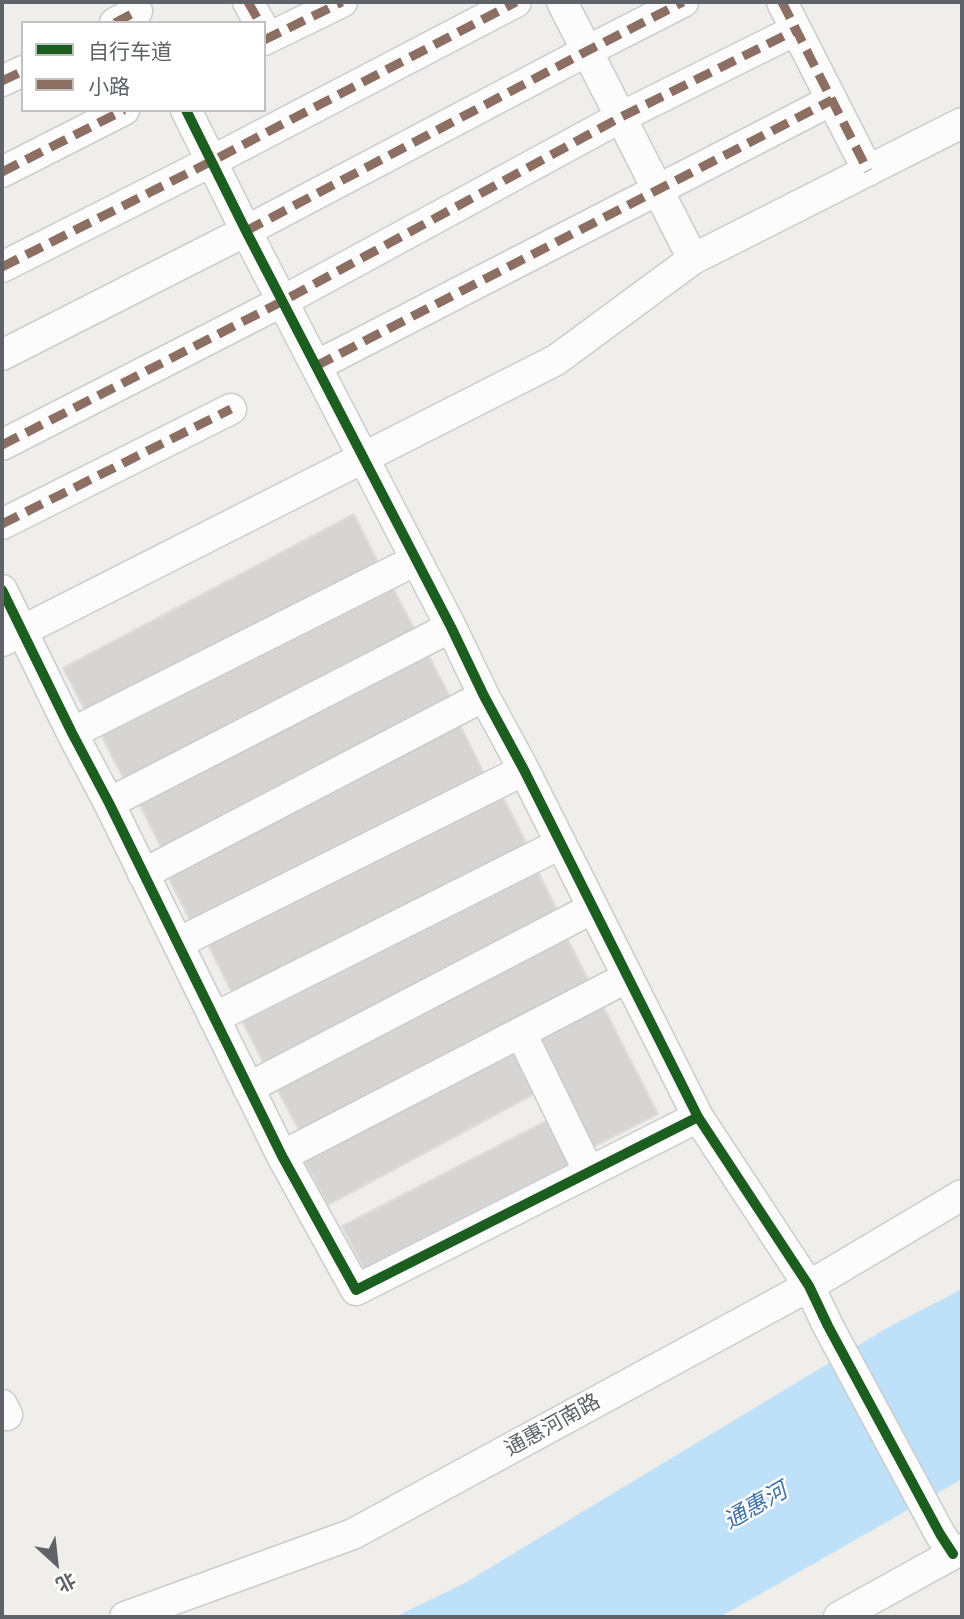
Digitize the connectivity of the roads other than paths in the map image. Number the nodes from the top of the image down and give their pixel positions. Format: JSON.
{"nodes":[{"id":1,"x":248,"y":2,"type":"edge"},
{"id":2,"x":342,"y":2,"type":"edge"},
{"id":3,"x":516,"y":2,"type":"edge"},
{"id":4,"x":562,"y":2,"type":"edge"},
{"id":5,"x":683,"y":2,"type":"edge"},
{"id":6,"x":782,"y":2,"type":"edge"},
{"id":7,"x":258,"y":21,"type":"edge"},
{"id":8,"x":796,"y":30,"type":"junction"},
{"id":9,"x":266,"y":32,"type":"edge"},
{"id":10,"x":587,"y":51,"type":"junction"},
{"id":11,"x":21,"y":72,"type":"edge"},
{"id":12,"x":2,"y":82,"type":"edge"},
{"id":13,"x":832,"y":100,"type":"junction"},
{"id":14,"x":120,"y":112,"type":"edge"},
{"id":15,"x":187,"y":112,"type":"edge"},
{"id":16,"x":621,"y":117,"type":"junction"},
{"id":17,"x":962,"y":123,"type":"edge"},
{"id":18,"x":212,"y":161,"type":"junction"},
{"id":19,"x":868,"y":171,"type":"junction"},
{"id":20,"x":2,"y":172,"type":"edge"},
{"id":21,"x":658,"y":190,"type":"junction"},
{"id":22,"x":246,"y":231,"type":"junction"},
{"id":23,"x":693,"y":259,"type":"junction"},
{"id":24,"x":2,"y":267,"type":"edge"},
{"id":25,"x":283,"y":301,"type":"junction"},
{"id":26,"x":2,"y":355,"type":"edge"},
{"id":27,"x":316,"y":366,"type":"junction"},
{"id":28,"x":232,"y":409,"type":"dead end"},
{"id":29,"x":2,"y":445,"type":"edge"},
{"id":30,"x":363,"y":457,"type":"junction"},
{"id":31,"x":2,"y":524,"type":"edge"},
{"id":32,"x":416,"y":560,"type":"junction"},
{"id":33,"x":2,"y":590,"type":"edge"},
{"id":34,"x":451,"y":628,"type":"junction"},
{"id":35,"x":12,"y":636,"type":"edge"},
{"id":36,"x":484,"y":696,"type":"junction"},
{"id":37,"x":72,"y":733,"type":"junction"},
{"id":38,"x":523,"y":771,"type":"junction"},
{"id":39,"x":109,"y":803,"type":"junction"},
{"id":40,"x":560,"y":844,"type":"junction"},
{"id":41,"x":143,"y":874,"type":"junction"},
{"id":42,"x":593,"y":908,"type":"junction"},
{"id":43,"x":178,"y":943,"type":"junction"},
{"id":44,"x":628,"y":977,"type":"junction"},
{"id":45,"x":214,"y":1018,"type":"junction"},
{"id":46,"x":521,"y":1033,"type":"junction"},
{"id":47,"x":248,"y":1088,"type":"junction"},
{"id":48,"x":698,"y":1117,"type":"junction"},
{"id":49,"x":282,"y":1156,"type":"junction"},
{"id":50,"x":589,"y":1172,"type":"junction"},
{"id":51,"x":962,"y":1195,"type":"edge"},
{"id":52,"x":809,"y":1286,"type":"junction"},
{"id":53,"x":952,"y":1546,"type":"edge"},
{"id":54,"x":125,"y":1617,"type":"edge"},
{"id":55,"x":839,"y":1617,"type":"edge"}],
"edges":[{"from":1,"to":7,"type":"street"},
{"from":2,"to":9,"type":"street"},
{"from":3,"to":18,"type":"street"},
{"from":4,"to":10,"type":"street"},
{"from":5,"to":10,"type":"street"},
{"from":6,"to":8,"type":"street"},
{"from":8,"to":13,"type":"street"},
{"from":8,"to":16,"type":"street"},
{"from":10,"to":16,"type":"street"},
{"from":10,"to":22,"type":"street"},
{"from":11,"to":12,"type":"street"},
{"from":13,"to":19,"type":"street"},
{"from":13,"to":21,"type":"street"},
{"from":14,"to":20,"type":"street"},
{"from":15,"to":18,"type":"street"},
{"from":16,"to":21,"type":"street"},
{"from":16,"to":25,"type":"street"},
{"from":17,"to":19,"type":"street"},
{"from":18,"to":22,"type":"street"},
{"from":18,"to":24,"type":"street"},
{"from":19,"to":23,"type":"street"},
{"from":21,"to":23,"type":"street"},
{"from":21,"to":27,"type":"street"},
{"from":22,"to":25,"type":"street"},
{"from":22,"to":26,"type":"street"},
{"from":23,"to":30,"type":"street"},
{"from":25,"to":27,"type":"street"},
{"from":25,"to":29,"type":"street"},
{"from":27,"to":30,"type":"street"},
{"from":28,"to":31,"type":"street"},
{"from":30,"to":32,"type":"street"},
{"from":30,"to":35,"type":"street"},
{"from":32,"to":34,"type":"street"},
{"from":32,"to":37,"type":"street"},
{"from":33,"to":35,"type":"street"},
{"from":34,"to":36,"type":"street"},
{"from":34,"to":39,"type":"street"},
{"from":35,"to":37,"type":"street"},
{"from":36,"to":38,"type":"street"},
{"from":36,"to":41,"type":"street"},
{"from":37,"to":39,"type":"street"},
{"from":38,"to":40,"type":"street"},
{"from":38,"to":43,"type":"street"},
{"from":39,"to":41,"type":"street"},
{"from":40,"to":42,"type":"street"},
{"from":40,"to":45,"type":"street"},
{"from":41,"to":43,"type":"street"},
{"from":42,"to":44,"type":"street"},
{"from":42,"to":47,"type":"street"},
{"from":43,"to":45,"type":"street"},
{"from":44,"to":46,"type":"street"},
{"from":44,"to":48,"type":"street"},
{"from":45,"to":47,"type":"street"},
{"from":46,"to":49,"type":"street"},
{"from":46,"to":50,"type":"street"},
{"from":47,"to":49,"type":"street"},
{"from":48,"to":50,"type":"street"},
{"from":48,"to":52,"type":"street"},
{"from":49,"to":50,"type":"street"},
{"from":51,"to":52,"type":"street","name":"通惠河南路"},
{"from":52,"to":53,"type":"street"},
{"from":52,"to":54,"type":"street","name":"通惠河南路"},
{"from":53,"to":55,"type":"street"}]}
